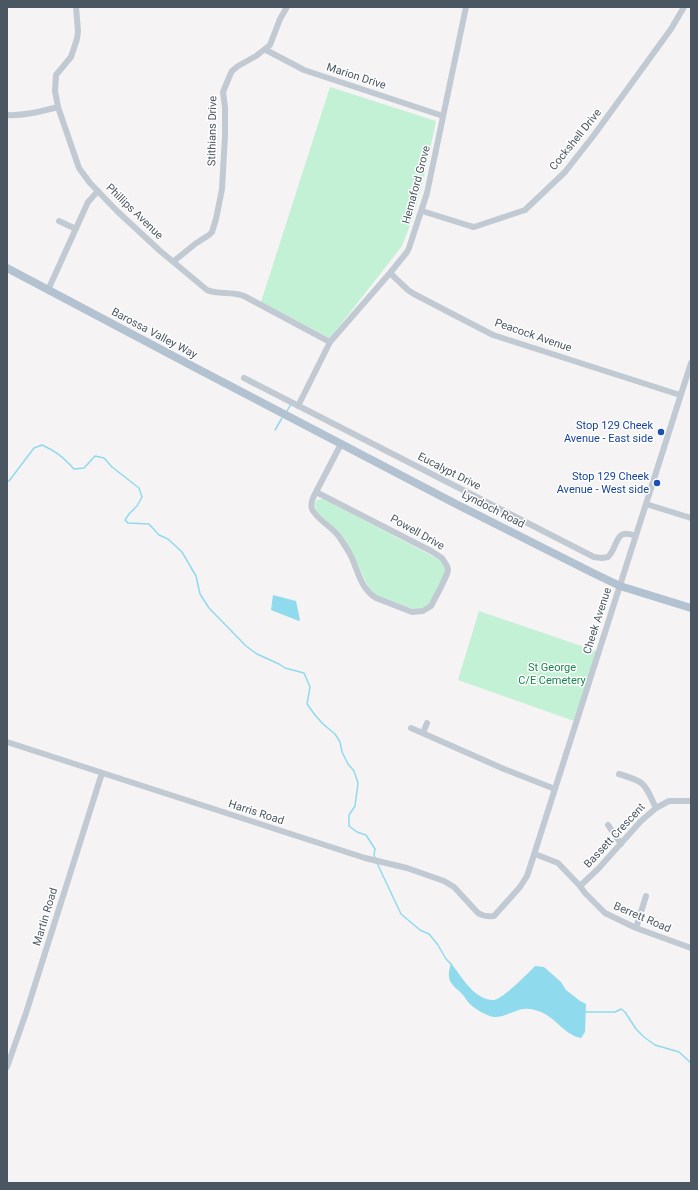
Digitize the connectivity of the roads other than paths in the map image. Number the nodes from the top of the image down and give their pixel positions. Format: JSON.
{"nodes":[{"id":1,"x":76,"y":7,"type":"edge"},
{"id":2,"x":287,"y":7,"type":"edge"},
{"id":3,"x":466,"y":7,"type":"edge"},
{"id":4,"x":684,"y":7,"type":"edge"},
{"id":5,"x":266,"y":50,"type":"junction"},
{"id":6,"x":58,"y":107,"type":"junction"},
{"id":7,"x":7,"y":115,"type":"edge"},
{"id":8,"x":444,"y":116,"type":"junction"},
{"id":9,"x":98,"y":191,"type":"junction"},
{"id":10,"x":422,"y":210,"type":"junction"},
{"id":11,"x":59,"y":221,"type":"dead end"},
{"id":12,"x":76,"y":229,"type":"junction"},
{"id":13,"x":174,"y":261,"type":"junction"},
{"id":14,"x":7,"y":268,"type":"edge"},
{"id":15,"x":390,"y":273,"type":"junction"},
{"id":16,"x":48,"y":290,"type":"junction"},
{"id":17,"x":330,"y":342,"type":"junction"},
{"id":18,"x":691,"y":363,"type":"edge"},
{"id":19,"x":244,"y":378,"type":"dead end"},
{"id":20,"x":680,"y":395,"type":"junction"},
{"id":21,"x":298,"y":406,"type":"junction"},
{"id":22,"x":292,"y":418,"type":"joint"},
{"id":23,"x":341,"y":444,"type":"junction"},
{"id":24,"x":316,"y":492,"type":"junction"},
{"id":25,"x":646,"y":504,"type":"junction"},
{"id":26,"x":691,"y":518,"type":"edge"},
{"id":27,"x":636,"y":536,"type":"junction"},
{"id":28,"x":620,"y":586,"type":"junction"},
{"id":29,"x":691,"y":608,"type":"edge"},
{"id":30,"x":427,"y":723,"type":"dead end"},
{"id":31,"x":411,"y":728,"type":"dead end"},
{"id":32,"x":423,"y":734,"type":"junction"},
{"id":33,"x":7,"y":742,"type":"edge"},
{"id":34,"x":102,"y":773,"type":"junction"},
{"id":35,"x":619,"y":774,"type":"dead end"},
{"id":36,"x":555,"y":789,"type":"junction"},
{"id":37,"x":691,"y":801,"type":"edge"},
{"id":38,"x":656,"y":808,"type":"junction"},
{"id":39,"x":608,"y":825,"type":"dead end"},
{"id":40,"x":621,"y":844,"type":"junction"},
{"id":41,"x":534,"y":854,"type":"junction"},
{"id":42,"x":580,"y":886,"type":"junction"},
{"id":43,"x":646,"y":896,"type":"dead end"},
{"id":44,"x":491,"y":916,"type":"joint"},
{"id":45,"x":636,"y":928,"type":"junction"},
{"id":46,"x":691,"y":948,"type":"edge"},
{"id":47,"x":7,"y":1067,"type":"edge"}],
"edges":[{"from":1,"to":6,"type":"street","name":"Phillips Avenue"},
{"from":2,"to":5,"type":"street"},
{"from":3,"to":8,"type":"street","name":"Hemaford Grove"},
{"from":4,"to":10,"type":"street","name":"Cockshell Drive"},
{"from":5,"to":8,"type":"street","name":"Marion Drive"},
{"from":5,"to":13,"type":"street","name":"Stithians Drive"},
{"from":6,"to":7,"type":"street"},
{"from":6,"to":9,"type":"street","name":"Phillips Avenue"},
{"from":8,"to":10,"type":"street","name":"Hemaford Grove"},
{"from":9,"to":12,"type":"street"},
{"from":9,"to":13,"type":"street","name":"Phillips Avenue"},
{"from":10,"to":15,"type":"street","name":"Hemaford Grove"},
{"from":11,"to":12,"type":"street"},
{"from":12,"to":16,"type":"street"},
{"from":13,"to":17,"type":"street","name":"Phillips Avenue"},
{"from":14,"to":16,"type":"main road","name":"Barossa Valley Way"},
{"from":15,"to":17,"type":"street","name":"Hemaford Grove"},
{"from":15,"to":20,"type":"street","name":"Peacock Avenue"},
{"from":16,"to":22,"type":"main road","name":"Barossa Valley Way"},
{"from":17,"to":21,"type":"street","name":"Hemaford Grove"},
{"from":18,"to":20,"type":"street","name":"Cheek Avenue"},
{"from":19,"to":21,"type":"street","name":"Eucalypt Drive"},
{"from":20,"to":25,"type":"street","name":"Cheek Avenue"},
{"from":21,"to":27,"type":"street","name":"Eucalypt Drive"},
{"from":22,"to":23,"type":"main road","name":"Lyndoch Road"},
{"from":23,"to":24,"type":"street","name":"Powell Drive"},
{"from":23,"to":28,"type":"main road","name":"Lyndoch Road"},
{"from":24,"to":24,"type":"street","name":"Powell Drive"},
{"from":25,"to":26,"type":"street"},
{"from":25,"to":27,"type":"street","name":"Cheek Avenue"},
{"from":27,"to":28,"type":"street","name":"Cheek Avenue"},
{"from":28,"to":29,"type":"main road","name":"Lyndoch Road"},
{"from":28,"to":36,"type":"street","name":"Cheek Avenue"},
{"from":30,"to":32,"type":"street"},
{"from":31,"to":32,"type":"street"},
{"from":32,"to":36,"type":"street"},
{"from":33,"to":34,"type":"street","name":"Harris Road"},
{"from":34,"to":44,"type":"street","name":"Harris Road"},
{"from":34,"to":47,"type":"street","name":"Martin Road"},
{"from":35,"to":38,"type":"street"},
{"from":36,"to":41,"type":"street","name":"Cheek Avenue"},
{"from":37,"to":38,"type":"street","name":"Bassett Crescent"},
{"from":38,"to":40,"type":"street","name":"Bassett Crescent"},
{"from":39,"to":40,"type":"street"},
{"from":40,"to":42,"type":"street","name":"Bassett Crescent"},
{"from":41,"to":42,"type":"street","name":"Berrett Road"},
{"from":41,"to":44,"type":"street","name":"Cheek Avenue"},
{"from":42,"to":45,"type":"street","name":"Berrett Road"},
{"from":43,"to":45,"type":"street"},
{"from":45,"to":46,"type":"street","name":"Berrett Road"}]}
